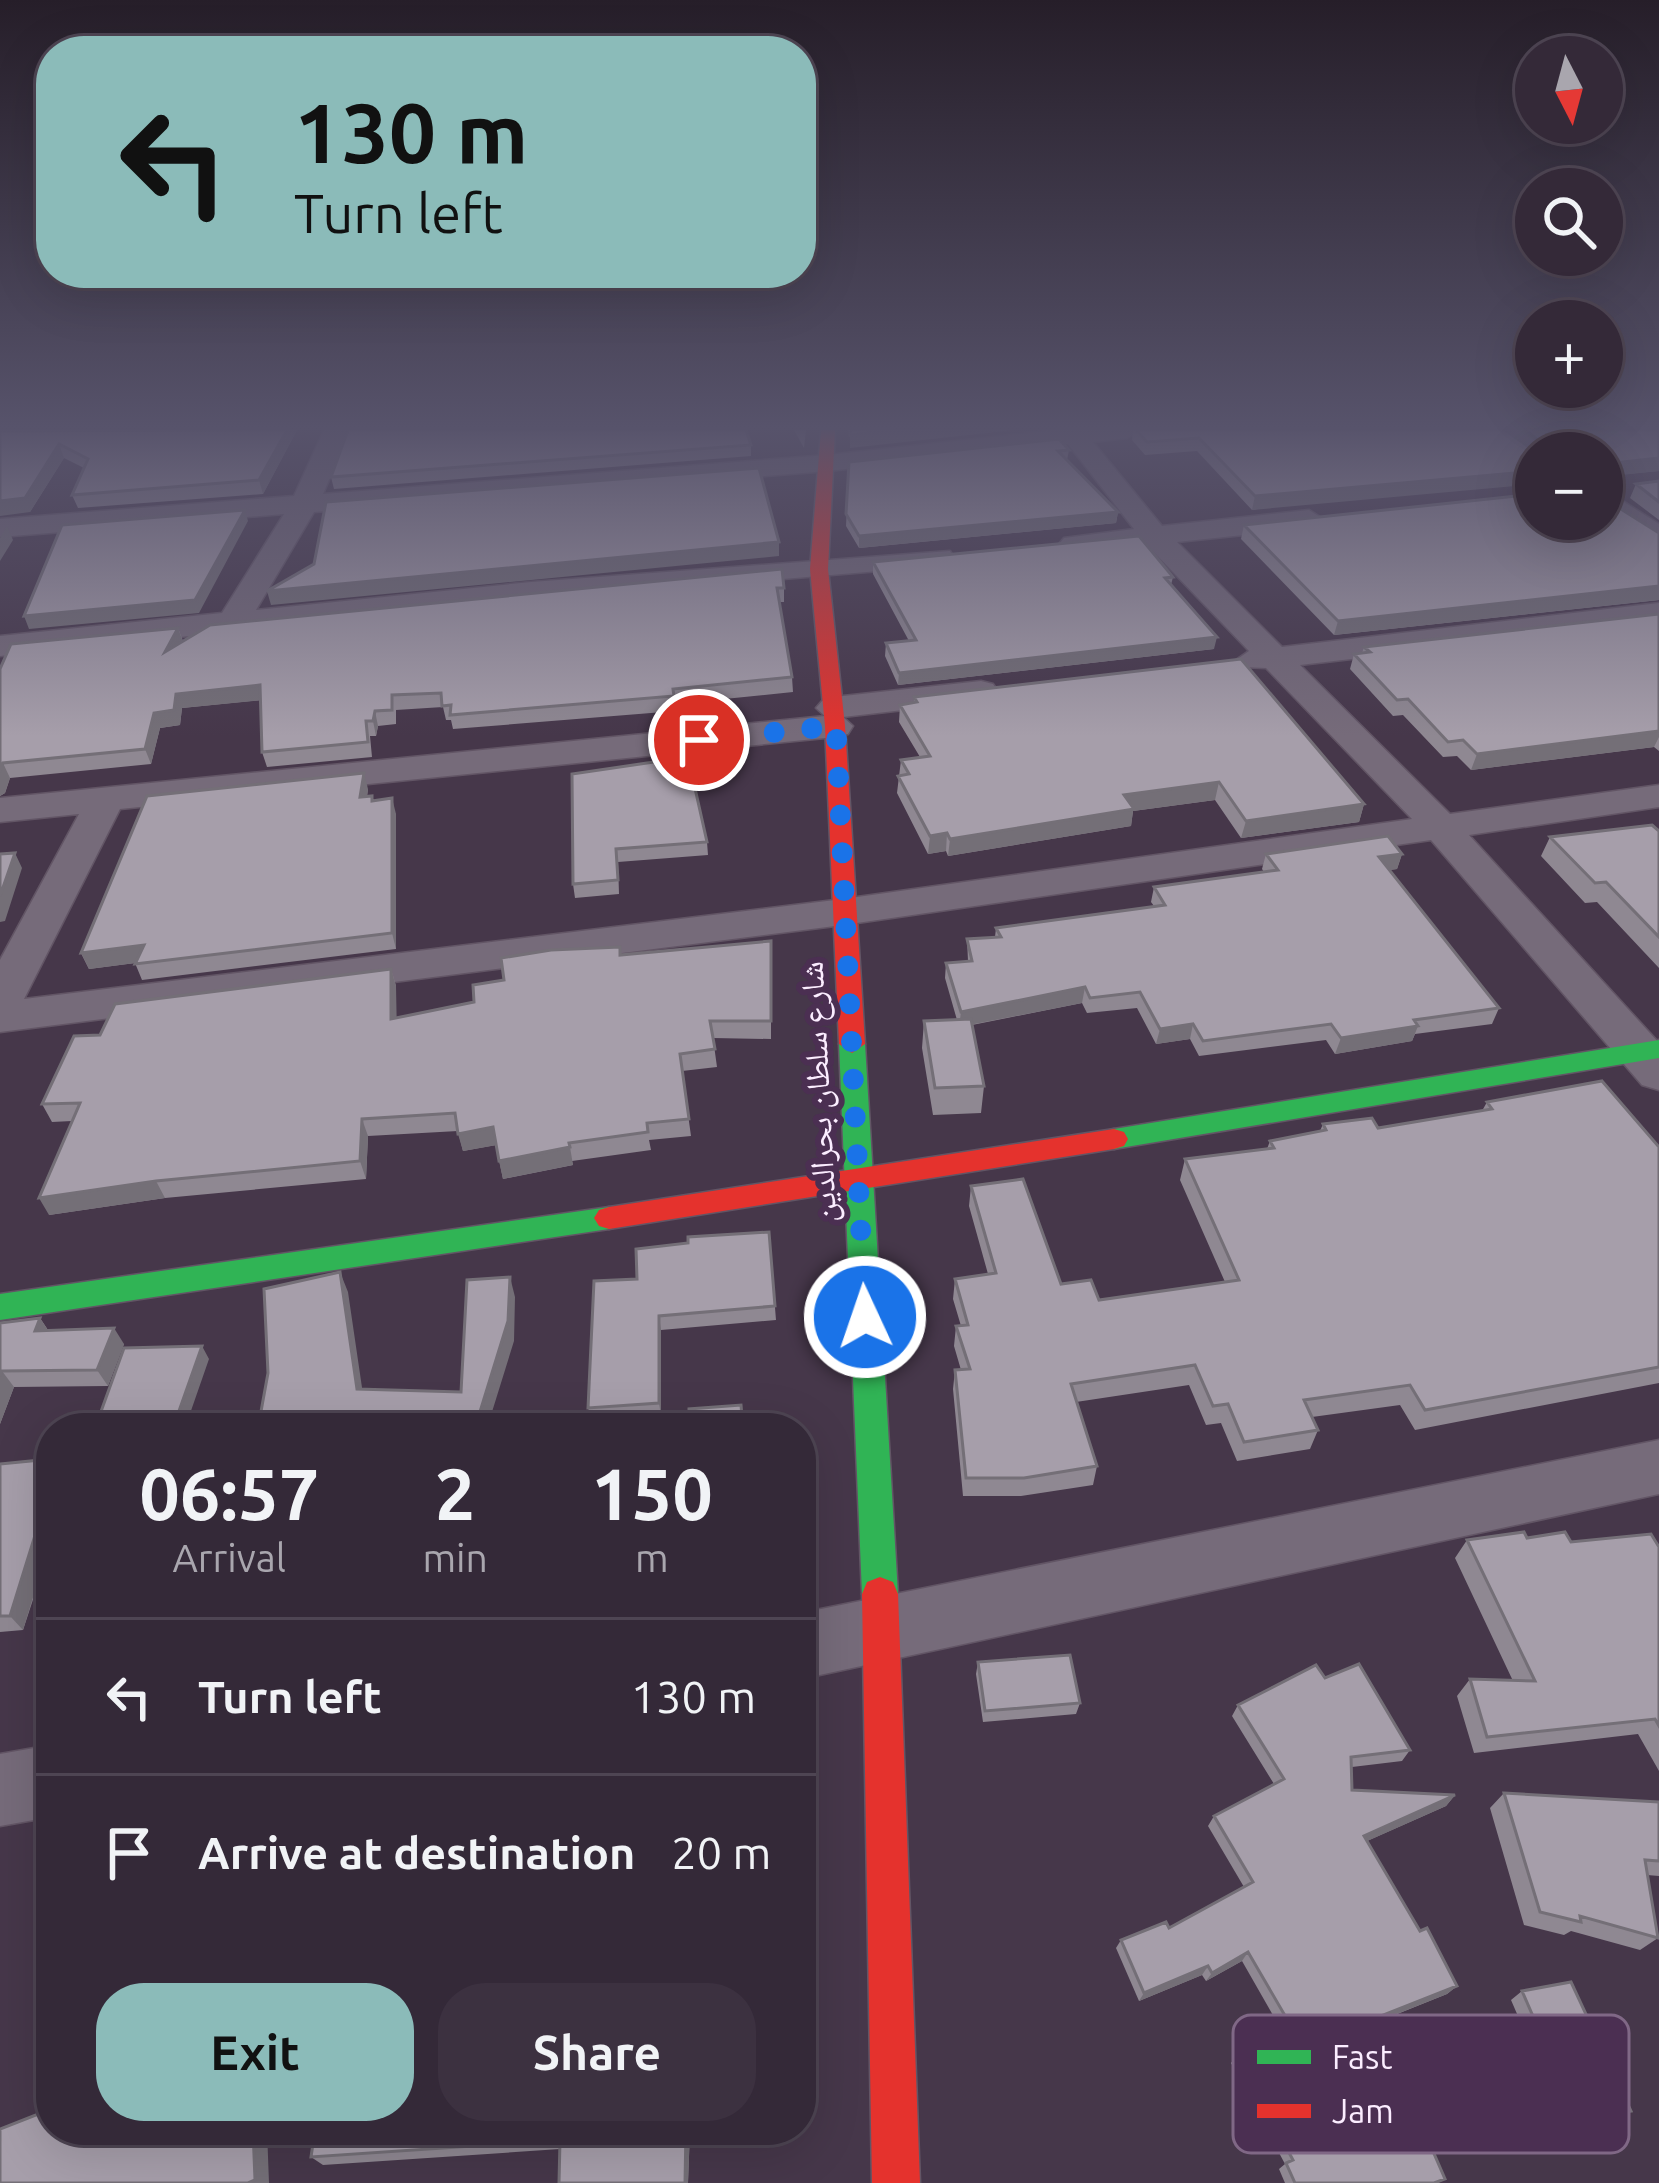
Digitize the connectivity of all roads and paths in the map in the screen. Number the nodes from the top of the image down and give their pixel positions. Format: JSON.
{"nodes":[{"id":1,"x":287,"y":532,"type":"edge"},
{"id":2,"x":822,"y":532,"type":"edge"},
{"id":3,"x":1152,"y":532,"type":"edge"},
{"id":4,"x":1192,"y":532,"type":"edge"},
{"id":5,"x":1155,"y":536,"type":"junction"},
{"id":6,"x":1042,"y":547,"type":"edge"},
{"id":7,"x":975,"y":553,"type":"edge"},
{"id":8,"x":818,"y":569,"type":"junction"},
{"id":9,"x":1659,"y":613,"type":"edge"},
{"id":10,"x":233,"y":621,"type":"junction"},
{"id":11,"x":0,"y":646,"type":"edge"},
{"id":12,"x":1272,"y":658,"type":"junction"},
{"id":13,"x":1226,"y":663,"type":"edge"},
{"id":14,"x":1018,"y":687,"type":"edge"},
{"id":15,"x":835,"y":717,"type":"junction"},
{"id":16,"x":1659,"y":796,"type":"edge"},
{"id":17,"x":106,"y":799,"type":"junction"},
{"id":18,"x":0,"y":810,"type":"edge"},
{"id":19,"x":1440,"y":826,"type":"junction"},
{"id":20,"x":843,"y":912,"type":"junction"},
{"id":21,"x":0,"y":1002,"type":"edge"},
{"id":22,"x":0,"y":1017,"type":"edge"},
{"id":23,"x":1653,"y":1058,"type":"edge"},
{"id":24,"x":857,"y":1182,"type":"junction"},
{"id":25,"x":0,"y":1307,"type":"edge"},
{"id":26,"x":1659,"y":1467,"type":"edge"},
{"id":27,"x":882,"y":1631,"type":"junction"},
{"id":28,"x":816,"y":1643,"type":"edge"},
{"id":29,"x":36,"y":1783,"type":"edge"},
{"id":30,"x":0,"y":1790,"type":"edge"},
{"id":31,"x":896,"y":2183,"type":"edge"}],
"edges":[{"from":1,"to":10,"type":"street"},
{"from":2,"to":8,"type":"street","name":"شارع سلطان بحرالدين"},
{"from":3,"to":5,"type":"street"},
{"from":4,"to":5,"type":"street"},
{"from":5,"to":6,"type":"street"},
{"from":5,"to":12,"type":"street"},
{"from":7,"to":8,"type":"street"},
{"from":8,"to":10,"type":"street"},
{"from":8,"to":15,"type":"street","name":"شارع سلطان بحرالدين"},
{"from":9,"to":12,"type":"street"},
{"from":10,"to":11,"type":"street"},
{"from":12,"to":13,"type":"street"},
{"from":12,"to":19,"type":"street"},
{"from":14,"to":15,"type":"street"},
{"from":15,"to":17,"type":"street"},
{"from":15,"to":20,"type":"street","name":"شارع سلطان بحرالدين"},
{"from":16,"to":19,"type":"street"},
{"from":17,"to":18,"type":"street"},
{"from":17,"to":21,"type":"street"},
{"from":19,"to":20,"type":"street"},
{"from":19,"to":23,"type":"street"},
{"from":20,"to":22,"type":"street"},
{"from":20,"to":24,"type":"street","name":"شارع سلطان بحرالدين"},
{"from":23,"to":24,"type":"street"},
{"from":24,"to":25,"type":"street"},
{"from":24,"to":27,"type":"street","name":"شارع سلطان بحرالدين"},
{"from":26,"to":27,"type":"street"},
{"from":27,"to":28,"type":"street"},
{"from":27,"to":31,"type":"street","name":"شارع سلطان بحرالدين"},
{"from":29,"to":30,"type":"street"}]}
